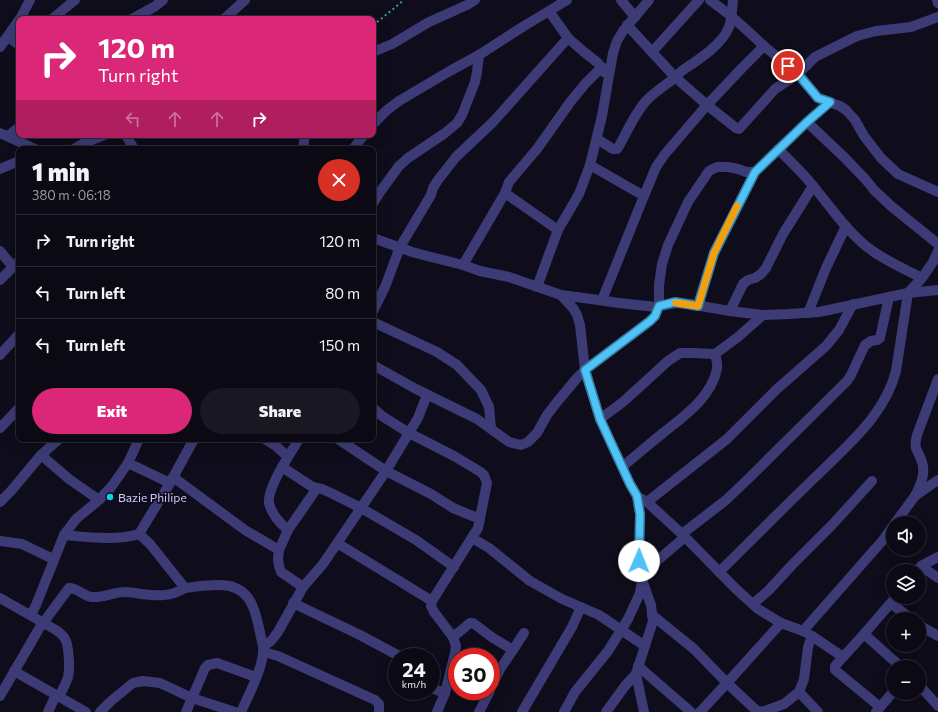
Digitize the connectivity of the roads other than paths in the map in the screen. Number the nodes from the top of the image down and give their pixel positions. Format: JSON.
{"nodes":[{"id":1,"x":30,"y":0,"type":"edge"},
{"id":2,"x":75,"y":0,"type":"edge"},
{"id":3,"x":163,"y":0,"type":"edge"},
{"id":4,"x":245,"y":0,"type":"edge"},
{"id":5,"x":567,"y":0,"type":"edge"},
{"id":6,"x":621,"y":0,"type":"edge"},
{"id":7,"x":649,"y":0,"type":"edge"},
{"id":8,"x":699,"y":0,"type":"edge"},
{"id":9,"x":710,"y":0,"type":"edge"},
{"id":10,"x":733,"y":0,"type":"edge"},
{"id":11,"x":937,"y":0,"type":"edge"},
{"id":12,"x":468,"y":2,"type":"edge"},
{"id":13,"x":938,"y":3,"type":"edge"},
{"id":14,"x":549,"y":11,"type":"junction"},
{"id":15,"x":21,"y":16,"type":"edge"},
{"id":16,"x":56,"y":16,"type":"edge"},
{"id":17,"x":138,"y":16,"type":"edge"},
{"id":18,"x":227,"y":16,"type":"edge"},
{"id":19,"x":731,"y":16,"type":"junction"},
{"id":20,"x":634,"y":17,"type":"junction"},
{"id":21,"x":938,"y":18,"type":"edge"},
{"id":22,"x":16,"y":25,"type":"edge"},
{"id":23,"x":628,"y":25,"type":"junction"},
{"id":24,"x":8,"y":37,"type":"junction"},
{"id":25,"x":568,"y":38,"type":"junction"},
{"id":26,"x":16,"y":42,"type":"edge"},
{"id":27,"x":764,"y":46,"type":"junction"},
{"id":28,"x":0,"y":48,"type":"edge"},
{"id":29,"x":376,"y":51,"type":"edge"},
{"id":30,"x":652,"y":52,"type":"junction"},
{"id":31,"x":479,"y":55,"type":"junction"},
{"id":32,"x":602,"y":67,"type":"junction"},
{"id":33,"x":798,"y":74,"type":"junction"},
{"id":34,"x":675,"y":78,"type":"junction"},
{"id":35,"x":607,"y":81,"type":"junction"},
{"id":36,"x":830,"y":102,"type":"junction"},
{"id":37,"x":707,"y":106,"type":"junction"},
{"id":38,"x":376,"y":121,"type":"edge"},
{"id":39,"x":807,"y":122,"type":"junction"},
{"id":40,"x":16,"y":128,"type":"edge"},
{"id":41,"x":4,"y":134,"type":"edge"},
{"id":42,"x":362,"y":138,"type":"edge"},
{"id":43,"x":597,"y":139,"type":"junction"},
{"id":44,"x":28,"y":146,"type":"edge"},
{"id":45,"x":355,"y":146,"type":"edge"},
{"id":46,"x":778,"y":149,"type":"junction"},
{"id":47,"x":16,"y":162,"type":"edge"},
{"id":48,"x":590,"y":165,"type":"junction"},
{"id":49,"x":0,"y":169,"type":"edge"},
{"id":50,"x":755,"y":172,"type":"junction"},
{"id":51,"x":813,"y":186,"type":"junction"},
{"id":52,"x":938,"y":192,"type":"edge"},
{"id":53,"x":505,"y":193,"type":"junction"},
{"id":54,"x":644,"y":196,"type":"junction"},
{"id":55,"x":376,"y":198,"type":"edge"},
{"id":56,"x":846,"y":226,"type":"junction"},
{"id":57,"x":558,"y":230,"type":"junction"},
{"id":58,"x":376,"y":239,"type":"edge"},
{"id":59,"x":938,"y":244,"type":"edge"},
{"id":60,"x":400,"y":247,"type":"junction"},
{"id":61,"x":0,"y":251,"type":"edge"},
{"id":62,"x":938,"y":251,"type":"edge"},
{"id":63,"x":16,"y":264,"type":"edge"},
{"id":64,"x":463,"y":265,"type":"junction"},
{"id":65,"x":922,"y":278,"type":"junction"},
{"id":66,"x":0,"y":280,"type":"edge"},
{"id":67,"x":537,"y":287,"type":"junction"},
{"id":68,"x":938,"y":290,"type":"edge"},
{"id":69,"x":908,"y":293,"type":"junction"},
{"id":70,"x":561,"y":296,"type":"junction"},
{"id":71,"x":889,"y":297,"type":"junction"},
{"id":72,"x":602,"y":300,"type":"junction"},
{"id":73,"x":853,"y":304,"type":"junction"},
{"id":74,"x":376,"y":305,"type":"edge"},
{"id":75,"x":659,"y":306,"type":"junction"},
{"id":76,"x":698,"y":306,"type":"junction"},
{"id":77,"x":730,"y":312,"type":"junction"},
{"id":78,"x":808,"y":313,"type":"junction"},
{"id":79,"x":763,"y":315,"type":"junction"},
{"id":80,"x":376,"y":323,"type":"edge"},
{"id":81,"x":16,"y":337,"type":"edge"},
{"id":82,"x":715,"y":354,"type":"junction"},
{"id":83,"x":0,"y":355,"type":"edge"},
{"id":84,"x":376,"y":367,"type":"edge"},
{"id":85,"x":585,"y":370,"type":"junction"},
{"id":86,"x":938,"y":379,"type":"edge"},
{"id":87,"x":427,"y":394,"type":"junction"},
{"id":88,"x":16,"y":411,"type":"edge"},
{"id":89,"x":376,"y":411,"type":"edge"},
{"id":90,"x":600,"y":419,"type":"junction"},
{"id":91,"x":0,"y":428,"type":"edge"},
{"id":92,"x":491,"y":428,"type":"junction"},
{"id":93,"x":409,"y":433,"type":"junction"},
{"id":94,"x":56,"y":442,"type":"edge"},
{"id":95,"x":138,"y":442,"type":"edge"},
{"id":96,"x":192,"y":442,"type":"edge"},
{"id":97,"x":270,"y":442,"type":"edge"},
{"id":98,"x":297,"y":442,"type":"edge"},
{"id":99,"x":342,"y":442,"type":"edge"},
{"id":100,"x":41,"y":456,"type":"junction"},
{"id":101,"x":288,"y":457,"type":"junction"},
{"id":102,"x":128,"y":463,"type":"junction"},
{"id":103,"x":622,"y":466,"type":"junction"},
{"id":104,"x":282,"y":467,"type":"junction"},
{"id":105,"x":386,"y":471,"type":"junction"},
{"id":106,"x":171,"y":480,"type":"junction"},
{"id":107,"x":872,"y":480,"type":"dead end"},
{"id":108,"x":938,"y":480,"type":"edge"},
{"id":109,"x":317,"y":488,"type":"junction"},
{"id":110,"x":637,"y":496,"type":"junction"},
{"id":111,"x":915,"y":496,"type":"junction"},
{"id":112,"x":99,"y":500,"type":"junction"},
{"id":113,"x":0,"y":502,"type":"edge"},
{"id":114,"x":647,"y":502,"type":"junction"},
{"id":115,"x":361,"y":508,"type":"junction"},
{"id":116,"x":900,"y":516,"type":"edge"},
{"id":117,"x":480,"y":519,"type":"junction"},
{"id":118,"x":288,"y":530,"type":"junction"},
{"id":119,"x":139,"y":534,"type":"junction"},
{"id":120,"x":64,"y":535,"type":"junction"},
{"id":121,"x":684,"y":536,"type":"junction"},
{"id":122,"x":886,"y":536,"type":"edge"},
{"id":123,"x":472,"y":538,"type":"junction"},
{"id":124,"x":0,"y":541,"type":"edge"},
{"id":125,"x":337,"y":543,"type":"junction"},
{"id":126,"x":279,"y":550,"type":"junction"},
{"id":127,"x":938,"y":557,"type":"edge"},
{"id":128,"x":53,"y":559,"type":"junction"},
{"id":129,"x":926,"y":565,"type":"edge"},
{"id":130,"x":454,"y":567,"type":"junction"},
{"id":131,"x":719,"y":572,"type":"junction"},
{"id":132,"x":926,"y":572,"type":"edge"},
{"id":133,"x":938,"y":578,"type":"edge"},
{"id":134,"x":642,"y":580,"type":"junction"},
{"id":135,"x":303,"y":587,"type":"junction"},
{"id":136,"x":185,"y":588,"type":"junction"},
{"id":137,"x":0,"y":598,"type":"edge"},
{"id":138,"x":432,"y":601,"type":"junction"},
{"id":139,"x":293,"y":603,"type":"junction"},
{"id":140,"x":753,"y":604,"type":"junction"},
{"id":141,"x":890,"y":604,"type":"edge"},
{"id":142,"x":898,"y":604,"type":"edge"},
{"id":143,"x":582,"y":607,"type":"junction"},
{"id":144,"x":905,"y":612,"type":"edge"},
{"id":145,"x":652,"y":614,"type":"junction"},
{"id":146,"x":31,"y":615,"type":"junction"},
{"id":147,"x":43,"y":622,"type":"junction"},
{"id":148,"x":781,"y":623,"type":"junction"},
{"id":149,"x":926,"y":629,"type":"edge"},
{"id":150,"x":621,"y":630,"type":"junction"},
{"id":151,"x":524,"y":633,"type":"dead end"},
{"id":152,"x":808,"y":634,"type":"junction"},
{"id":153,"x":864,"y":634,"type":"junction"},
{"id":154,"x":938,"y":636,"type":"edge"},
{"id":155,"x":453,"y":637,"type":"junction"},
{"id":156,"x":645,"y":646,"type":"junction"},
{"id":157,"x":264,"y":649,"type":"junction"},
{"id":158,"x":388,"y":650,"type":"edge"},
{"id":159,"x":513,"y":650,"type":"junction"},
{"id":160,"x":843,"y":657,"type":"junction"},
{"id":161,"x":893,"y":660,"type":"edge"},
{"id":162,"x":500,"y":669,"type":"edge"},
{"id":163,"x":637,"y":670,"type":"junction"},
{"id":164,"x":14,"y":671,"type":"junction"},
{"id":165,"x":256,"y":677,"type":"junction"},
{"id":166,"x":727,"y":683,"type":"junction"},
{"id":167,"x":440,"y":691,"type":"edge"},
{"id":168,"x":799,"y":692,"type":"junction"},
{"id":169,"x":445,"y":693,"type":"junction"},
{"id":170,"x":926,"y":693,"type":"edge"},
{"id":171,"x":0,"y":696,"type":"edge"},
{"id":172,"x":58,"y":696,"type":"junction"},
{"id":173,"x":192,"y":698,"type":"junction"},
{"id":174,"x":485,"y":700,"type":"edge"},
{"id":175,"x":886,"y":700,"type":"edge"},
{"id":176,"x":938,"y":706,"type":"edge"},
{"id":177,"x":878,"y":709,"type":"edge"},
{"id":178,"x":439,"y":711,"type":"edge"},
{"id":179,"x":48,"y":712,"type":"edge"},
{"id":180,"x":86,"y":712,"type":"edge"},
{"id":181,"x":100,"y":712,"type":"edge"},
{"id":182,"x":186,"y":712,"type":"edge"},
{"id":183,"x":234,"y":712,"type":"edge"},
{"id":184,"x":241,"y":712,"type":"edge"},
{"id":185,"x":379,"y":712,"type":"edge"},
{"id":186,"x":479,"y":712,"type":"edge"},
{"id":187,"x":522,"y":712,"type":"edge"},
{"id":188,"x":564,"y":712,"type":"edge"},
{"id":189,"x":606,"y":712,"type":"edge"},
{"id":190,"x":644,"y":712,"type":"edge"},
{"id":191,"x":691,"y":712,"type":"edge"},
{"id":192,"x":700,"y":712,"type":"edge"},
{"id":193,"x":758,"y":712,"type":"edge"},
{"id":194,"x":818,"y":712,"type":"edge"}],
"edges":[{"from":1,"to":15,"type":"street"},
{"from":2,"to":16,"type":"street"},
{"from":3,"to":17,"type":"street"},
{"from":4,"to":18,"type":"street"},
{"from":5,"to":14,"type":"street"},
{"from":6,"to":20,"type":"street"},
{"from":7,"to":20,"type":"street"},
{"from":8,"to":30,"type":"street"},
{"from":9,"to":19,"type":"street"},
{"from":10,"to":19,"type":"street"},
{"from":11,"to":13,"type":"street"},
{"from":12,"to":29,"type":"street"},
{"from":14,"to":25,"type":"street"},
{"from":14,"to":31,"type":"street"},
{"from":19,"to":27,"type":"street"},
{"from":19,"to":34,"type":"street"},
{"from":20,"to":23,"type":"street"},
{"from":21,"to":33,"type":"street"},
{"from":22,"to":24,"type":"street"},
{"from":23,"to":30,"type":"street"},
{"from":23,"to":35,"type":"street"},
{"from":24,"to":26,"type":"street"},
{"from":24,"to":28,"type":"street"},
{"from":25,"to":32,"type":"street"},
{"from":25,"to":60,"type":"street"},
{"from":27,"to":33,"type":"street"},
{"from":27,"to":37,"type":"street"},
{"from":30,"to":34,"type":"street"},
{"from":31,"to":38,"type":"street"},
{"from":31,"to":55,"type":"street"},
{"from":32,"to":35,"type":"street"},
{"from":32,"to":53,"type":"street"},
{"from":33,"to":36,"type":"street"},
{"from":33,"to":37,"type":"street"},
{"from":34,"to":37,"type":"street"},
{"from":34,"to":43,"type":"street"},
{"from":35,"to":43,"type":"street"},
{"from":36,"to":39,"type":"street"},
{"from":36,"to":52,"type":"street"},
{"from":37,"to":54,"type":"street"},
{"from":39,"to":46,"type":"street"},
{"from":39,"to":59,"type":"street"},
{"from":40,"to":41,"type":"street"},
{"from":41,"to":44,"type":"street"},
{"from":42,"to":45,"type":"street"},
{"from":43,"to":48,"type":"street"},
{"from":46,"to":50,"type":"street"},
{"from":46,"to":51,"type":"street"},
{"from":47,"to":49,"type":"street"},
{"from":48,"to":54,"type":"street"},
{"from":48,"to":57,"type":"street"},
{"from":50,"to":75,"type":"street"},
{"from":50,"to":76,"type":"street"},
{"from":51,"to":56,"type":"street"},
{"from":51,"to":77,"type":"street"},
{"from":53,"to":57,"type":"street"},
{"from":53,"to":64,"type":"street"},
{"from":54,"to":72,"type":"street"},
{"from":56,"to":65,"type":"street"},
{"from":56,"to":78,"type":"street"},
{"from":57,"to":67,"type":"street"},
{"from":58,"to":60,"type":"street"},
{"from":60,"to":64,"type":"street"},
{"from":60,"to":74,"type":"street"},
{"from":61,"to":63,"type":"street"},
{"from":62,"to":65,"type":"street"},
{"from":63,"to":66,"type":"street"},
{"from":64,"to":67,"type":"street"},
{"from":65,"to":69,"type":"street"},
{"from":67,"to":70,"type":"street"},
{"from":68,"to":69,"type":"street"},
{"from":69,"to":71,"type":"street"},
{"from":69,"to":131,"type":"street"},
{"from":70,"to":72,"type":"street"},
{"from":70,"to":85,"type":"street"},
{"from":71,"to":73,"type":"street"},
{"from":71,"to":121,"type":"street"},
{"from":72,"to":75,"type":"street"},
{"from":73,"to":78,"type":"street"},
{"from":73,"to":114,"type":"street"},
{"from":75,"to":76,"type":"street"},
{"from":75,"to":85,"type":"street"},
{"from":76,"to":77,"type":"street"},
{"from":77,"to":79,"type":"street"},
{"from":78,"to":79,"type":"street"},
{"from":79,"to":82,"type":"street"},
{"from":80,"to":92,"type":"street"},
{"from":81,"to":83,"type":"street"},
{"from":82,"to":90,"type":"street"},
{"from":82,"to":103,"type":"street"},
{"from":84,"to":87,"type":"street"},
{"from":85,"to":90,"type":"street"},
{"from":85,"to":92,"type":"street"},
{"from":86,"to":111,"type":"street"},
{"from":87,"to":92,"type":"street"},
{"from":87,"to":93,"type":"street"},
{"from":88,"to":91,"type":"street"},
{"from":89,"to":93,"type":"street"},
{"from":90,"to":103,"type":"street"},
{"from":93,"to":105,"type":"street"},
{"from":93,"to":117,"type":"street"},
{"from":94,"to":100,"type":"street"},
{"from":95,"to":102,"type":"street"},
{"from":96,"to":106,"type":"street"},
{"from":97,"to":101,"type":"street"},
{"from":98,"to":101,"type":"street"},
{"from":99,"to":105,"type":"street"},
{"from":100,"to":112,"type":"street"},
{"from":100,"to":113,"type":"street"},
{"from":101,"to":104,"type":"street"},
{"from":102,"to":106,"type":"street"},
{"from":102,"to":112,"type":"street"},
{"from":103,"to":110,"type":"street"},
{"from":104,"to":109,"type":"street"},
{"from":104,"to":118,"type":"street"},
{"from":105,"to":115,"type":"street"},
{"from":105,"to":117,"type":"street"},
{"from":106,"to":119,"type":"street"},
{"from":106,"to":126,"type":"street"},
{"from":107,"to":140,"type":"street"},
{"from":108,"to":111,"type":"street"},
{"from":109,"to":115,"type":"street"},
{"from":109,"to":118,"type":"street"},
{"from":110,"to":114,"type":"street"},
{"from":110,"to":134,"type":"street"},
{"from":111,"to":116,"type":"street"},
{"from":112,"to":120,"type":"street"},
{"from":114,"to":121,"type":"street"},
{"from":115,"to":125,"type":"street"},
{"from":115,"to":130,"type":"street"},
{"from":117,"to":123,"type":"street"},
{"from":118,"to":126,"type":"street"},
{"from":119,"to":120,"type":"street"},
{"from":119,"to":136,"type":"street"},
{"from":120,"to":128,"type":"street"},
{"from":121,"to":131,"type":"street"},
{"from":121,"to":134,"type":"street"},
{"from":122,"to":152,"type":"street"},
{"from":123,"to":130,"type":"street"},
{"from":123,"to":143,"type":"street"},
{"from":124,"to":128,"type":"street"},
{"from":125,"to":135,"type":"street"},
{"from":125,"to":138,"type":"street"},
{"from":126,"to":135,"type":"street"},
{"from":127,"to":129,"type":"street"},
{"from":128,"to":146,"type":"street"},
{"from":130,"to":138,"type":"street"},
{"from":131,"to":140,"type":"street"},
{"from":132,"to":133,"type":"street"},
{"from":134,"to":145,"type":"street"},
{"from":134,"to":150,"type":"street"},
{"from":135,"to":139,"type":"street"},
{"from":136,"to":147,"type":"street"},
{"from":136,"to":157,"type":"street"},
{"from":137,"to":146,"type":"street"},
{"from":138,"to":155,"type":"street"},
{"from":139,"to":157,"type":"street"},
{"from":139,"to":158,"type":"street"},
{"from":140,"to":148,"type":"street"},
{"from":141,"to":153,"type":"street"},
{"from":142,"to":144,"type":"street"},
{"from":143,"to":150,"type":"street"},
{"from":143,"to":187,"type":"street"},
{"from":145,"to":156,"type":"street"},
{"from":145,"to":166,"type":"street"},
{"from":146,"to":147,"type":"street"},
{"from":147,"to":164,"type":"street"},
{"from":147,"to":172,"type":"street"},
{"from":148,"to":152,"type":"street"},
{"from":148,"to":166,"type":"street"},
{"from":149,"to":154,"type":"street"},
{"from":150,"to":156,"type":"street"},
{"from":150,"to":188,"type":"street"},
{"from":151,"to":159,"type":"street"},
{"from":152,"to":160,"type":"street"},
{"from":152,"to":168,"type":"street"},
{"from":153,"to":160,"type":"street"},
{"from":153,"to":161,"type":"street"},
{"from":155,"to":159,"type":"street"},
{"from":155,"to":169,"type":"street"},
{"from":156,"to":163,"type":"street"},
{"from":157,"to":165,"type":"street"},
{"from":157,"to":185,"type":"street"},
{"from":159,"to":162,"type":"street"},
{"from":160,"to":177,"type":"street"},
{"from":163,"to":189,"type":"street"},
{"from":163,"to":190,"type":"street"},
{"from":163,"to":191,"type":"street"},
{"from":164,"to":171,"type":"street"},
{"from":164,"to":172,"type":"street"},
{"from":165,"to":173,"type":"street"},
{"from":165,"to":184,"type":"street"},
{"from":166,"to":192,"type":"street"},
{"from":166,"to":193,"type":"street"},
{"from":167,"to":169,"type":"street"},
{"from":168,"to":193,"type":"street"},
{"from":168,"to":194,"type":"street"},
{"from":169,"to":178,"type":"street"},
{"from":170,"to":176,"type":"street"},
{"from":172,"to":179,"type":"street"},
{"from":172,"to":180,"type":"street"},
{"from":173,"to":181,"type":"street"},
{"from":173,"to":182,"type":"street"},
{"from":173,"to":183,"type":"street"},
{"from":174,"to":186,"type":"street"},
{"from":175,"to":177,"type":"street"}]}
